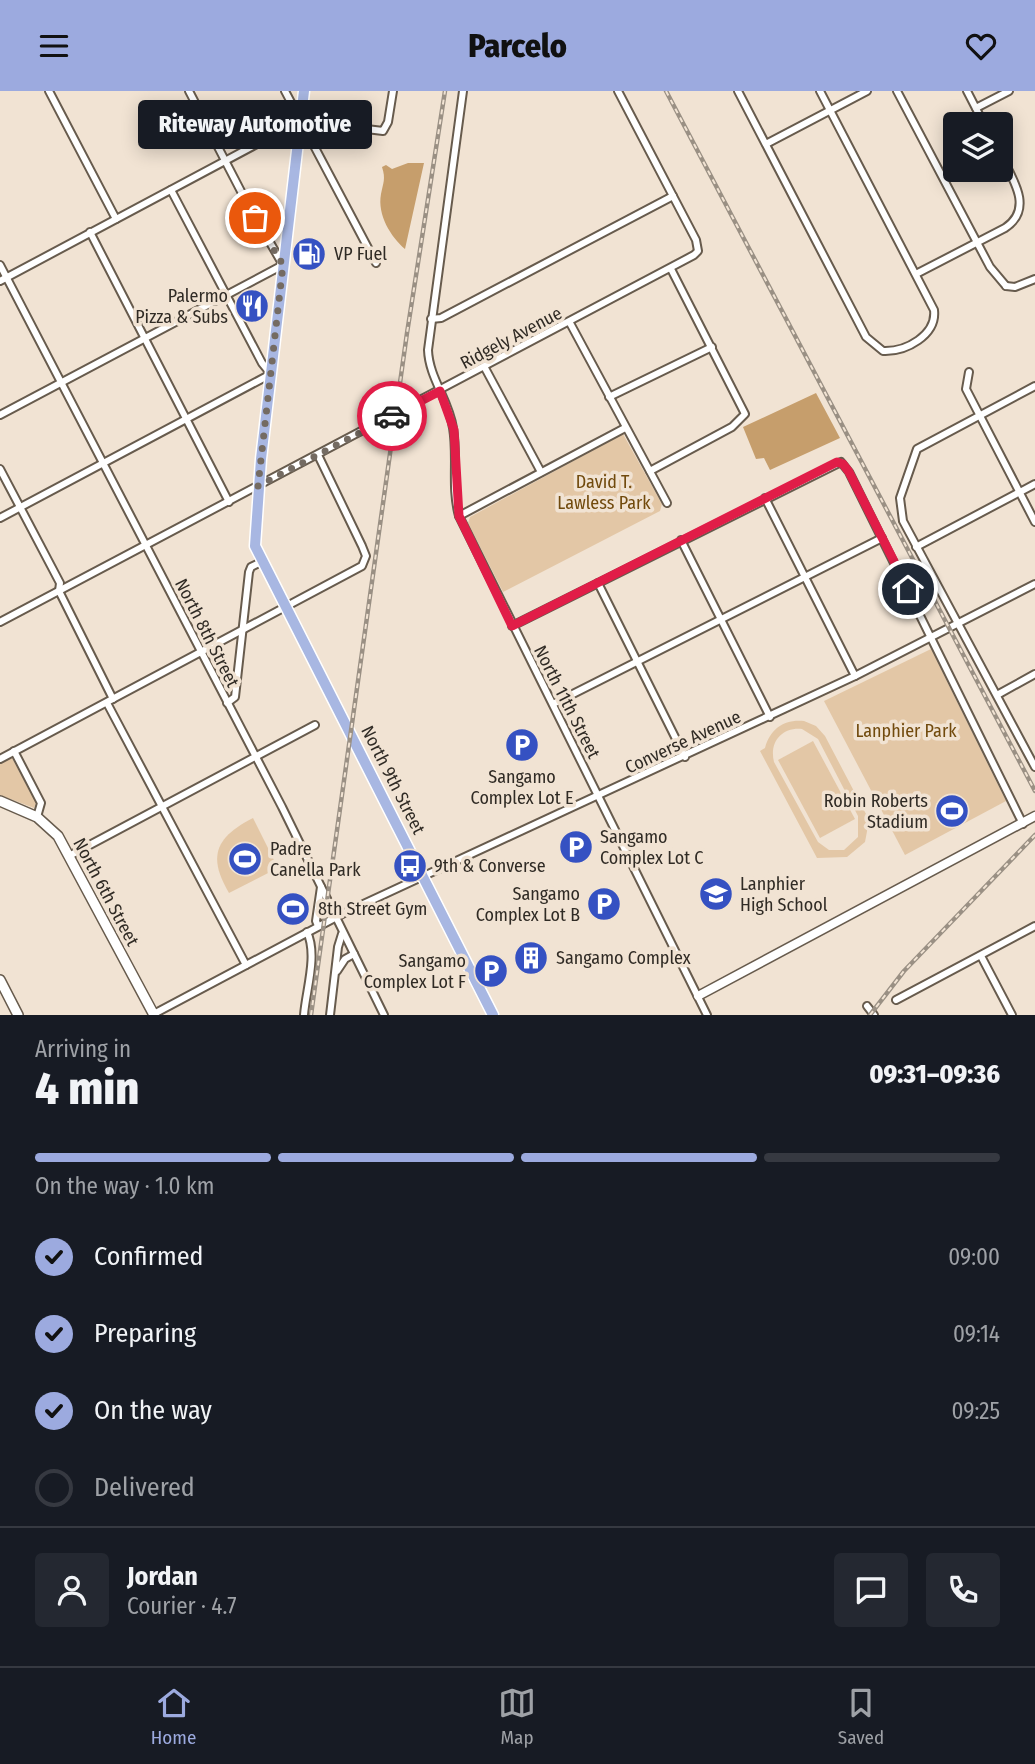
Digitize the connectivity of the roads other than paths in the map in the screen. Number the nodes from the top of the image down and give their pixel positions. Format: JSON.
{"nodes":[{"id":1,"x":49,"y":91,"type":"edge"},
{"id":2,"x":188,"y":91,"type":"edge"},
{"id":3,"x":285,"y":91,"type":"edge"},
{"id":4,"x":304,"y":91,"type":"edge"},
{"id":5,"x":393,"y":91,"type":"edge"},
{"id":6,"x":463,"y":91,"type":"edge"},
{"id":7,"x":618,"y":91,"type":"edge"},
{"id":8,"x":738,"y":91,"type":"edge"},
{"id":9,"x":820,"y":91,"type":"edge"},
{"id":10,"x":867,"y":91,"type":"edge"},
{"id":11,"x":897,"y":91,"type":"edge"},
{"id":12,"x":967,"y":91,"type":"edge"},
{"id":13,"x":1009,"y":91,"type":"edge"},
{"id":14,"x":976,"y":108,"type":"junction"},
{"id":15,"x":830,"y":110,"type":"junction"},
{"id":16,"x":978,"y":112,"type":"edge"},
{"id":17,"x":300,"y":121,"type":"junction"},
{"id":18,"x":766,"y":144,"type":"junction"},
{"id":19,"x":225,"y":161,"type":"junction"},
{"id":20,"x":1013,"y":181,"type":"edge"},
{"id":21,"x":171,"y":190,"type":"junction"},
{"id":22,"x":673,"y":196,"type":"junction"},
{"id":23,"x":116,"y":219,"type":"junction"},
{"id":24,"x":90,"y":232,"type":"junction"},
{"id":25,"x":977,"y":243,"type":"junction"},
{"id":26,"x":376,"y":263,"type":"dead end"},
{"id":27,"x":0,"y":265,"type":"edge"},
{"id":28,"x":283,"y":265,"type":"junction"},
{"id":29,"x":671,"y":269,"type":"junction"},
{"id":30,"x":916,"y":274,"type":"junction"},
{"id":31,"x":3,"y":279,"type":"edge"},
{"id":32,"x":1035,"y":279,"type":"edge"},
{"id":33,"x":226,"y":295,"type":"junction"},
{"id":34,"x":431,"y":319,"type":"junction"},
{"id":35,"x":570,"y":323,"type":"junction"},
{"id":36,"x":144,"y":338,"type":"junction"},
{"id":37,"x":712,"y":347,"type":"junction"},
{"id":38,"x":485,"y":368,"type":"junction"},
{"id":39,"x":970,"y":372,"type":"dead end"},
{"id":40,"x":271,"y":374,"type":"junction"},
{"id":41,"x":61,"y":381,"type":"junction"},
{"id":42,"x":1035,"y":386,"type":"edge"},
{"id":43,"x":440,"y":391,"type":"junction"},
{"id":44,"x":609,"y":397,"type":"junction"},
{"id":45,"x":0,"y":415,"type":"edge"},
{"id":46,"x":980,"y":415,"type":"junction"},
{"id":47,"x":185,"y":419,"type":"junction"},
{"id":48,"x":625,"y":428,"type":"junction"},
{"id":49,"x":318,"y":455,"type":"junction"},
{"id":50,"x":103,"y":463,"type":"junction"},
{"id":51,"x":0,"y":469,"type":"edge"},
{"id":52,"x":649,"y":471,"type":"junction"},
{"id":53,"x":541,"y":472,"type":"junction"},
{"id":54,"x":1035,"y":484,"type":"edge"},
{"id":55,"x":258,"y":486,"type":"junction"},
{"id":56,"x":1020,"y":492,"type":"junction"},
{"id":57,"x":765,"y":498,"type":"junction"},
{"id":58,"x":229,"y":502,"type":"junction"},
{"id":59,"x":667,"y":503,"type":"dead end"},
{"id":60,"x":21,"y":507,"type":"junction"},
{"id":61,"x":459,"y":516,"type":"junction"},
{"id":62,"x":0,"y":518,"type":"edge"},
{"id":63,"x":1035,"y":522,"type":"edge"},
{"id":64,"x":882,"y":538,"type":"junction"},
{"id":65,"x":681,"y":540,"type":"junction"},
{"id":66,"x":146,"y":546,"type":"junction"},
{"id":67,"x":916,"y":547,"type":"junction"},
{"id":68,"x":261,"y":562,"type":"junction"},
{"id":69,"x":805,"y":577,"type":"junction"},
{"id":70,"x":598,"y":583,"type":"junction"},
{"id":71,"x":1035,"y":584,"type":"edge"},
{"id":72,"x":59,"y":591,"type":"junction"},
{"id":73,"x":285,"y":608,"type":"junction"},
{"id":74,"x":721,"y":619,"type":"junction"},
{"id":75,"x":0,"y":622,"type":"edge"},
{"id":76,"x":959,"y":624,"type":"junction"},
{"id":77,"x":512,"y":626,"type":"junction"},
{"id":78,"x":243,"y":631,"type":"junction"},
{"id":79,"x":932,"y":639,"type":"junction"},
{"id":80,"x":201,"y":653,"type":"junction"},
{"id":81,"x":637,"y":661,"type":"junction"},
{"id":82,"x":1035,"y":674,"type":"edge"},
{"id":83,"x":855,"y":677,"type":"junction"},
{"id":84,"x":997,"y":695,"type":"junction"},
{"id":85,"x":110,"y":701,"type":"junction"},
{"id":86,"x":227,"y":703,"type":"junction"},
{"id":87,"x":553,"y":704,"type":"junction"},
{"id":88,"x":770,"y":717,"type":"junction"},
{"id":89,"x":315,"y":725,"type":"dead end"},
{"id":90,"x":14,"y":751,"type":"junction"},
{"id":91,"x":256,"y":757,"type":"junction"},
{"id":92,"x":685,"y":757,"type":"junction"},
{"id":93,"x":0,"y":759,"type":"edge"},
{"id":94,"x":1035,"y":765,"type":"edge"},
{"id":95,"x":600,"y":796,"type":"junction"},
{"id":96,"x":0,"y":801,"type":"edge"},
{"id":97,"x":162,"y":807,"type":"junction"},
{"id":98,"x":37,"y":817,"type":"junction"},
{"id":99,"x":1035,"y":817,"type":"edge"},
{"id":100,"x":1023,"y":824,"type":"junction"},
{"id":101,"x":69,"y":856,"type":"junction"},
{"id":102,"x":424,"y":875,"type":"junction"},
{"id":103,"x":321,"y":886,"type":"junction"},
{"id":104,"x":337,"y":916,"type":"junction"},
{"id":105,"x":318,"y":926,"type":"junction"},
{"id":106,"x":1035,"y":926,"type":"edge"},
{"id":107,"x":307,"y":932,"type":"junction"},
{"id":108,"x":343,"y":934,"type":"junction"},
{"id":109,"x":354,"y":954,"type":"junction"},
{"id":110,"x":981,"y":956,"type":"junction"},
{"id":111,"x":246,"y":965,"type":"junction"},
{"id":112,"x":336,"y":973,"type":"junction"},
{"id":113,"x":0,"y":980,"type":"edge"},
{"id":114,"x":698,"y":996,"type":"junction"},
{"id":115,"x":896,"y":1000,"type":"dead end"},
{"id":116,"x":867,"y":1006,"type":"dead end"},
{"id":117,"x":18,"y":1015,"type":"edge"},
{"id":118,"x":153,"y":1015,"type":"edge"},
{"id":119,"x":304,"y":1015,"type":"edge"},
{"id":120,"x":330,"y":1015,"type":"edge"},
{"id":121,"x":384,"y":1015,"type":"edge"},
{"id":122,"x":493,"y":1015,"type":"edge"},
{"id":123,"x":707,"y":1015,"type":"edge"},
{"id":124,"x":874,"y":1015,"type":"edge"},
{"id":125,"x":1012,"y":1015,"type":"edge"}],
"edges":[{"from":1,"to":23,"type":"street"},
{"from":2,"to":19,"type":"street"},
{"from":3,"to":17,"type":"street"},
{"from":4,"to":17,"type":"main road","name":"North 9th Street"},
{"from":5,"to":17,"type":"street"},
{"from":6,"to":34,"type":"street","name":"North 11th Street"},
{"from":7,"to":22,"type":"street"},
{"from":8,"to":18,"type":"street"},
{"from":9,"to":15,"type":"street"},
{"from":10,"to":15,"type":"street"},
{"from":11,"to":25,"type":"street"},
{"from":12,"to":14,"type":"street"},
{"from":13,"to":14,"type":"street"},
{"from":14,"to":16,"type":"street"},
{"from":15,"to":18,"type":"street"},
{"from":15,"to":30,"type":"street"},
{"from":17,"to":19,"type":"street"},
{"from":17,"to":26,"type":"street"},
{"from":17,"to":28,"type":"main road","name":"North 9th Street"},
{"from":18,"to":30,"type":"street"},
{"from":19,"to":21,"type":"street"},
{"from":19,"to":28,"type":"street"},
{"from":20,"to":25,"type":"street"},
{"from":21,"to":23,"type":"street"},
{"from":21,"to":33,"type":"street"},
{"from":22,"to":29,"type":"street","name":"Ridgely Avenue"},
{"from":22,"to":34,"type":"street"},
{"from":23,"to":24,"type":"street"},
{"from":24,"to":31,"type":"street"},
{"from":24,"to":36,"type":"street"},
{"from":25,"to":30,"type":"street"},
{"from":25,"to":32,"type":"street"},
{"from":27,"to":31,"type":"street","name":"North 8th Street"},
{"from":28,"to":33,"type":"street"},
{"from":28,"to":40,"type":"main road","name":"North 9th Street"},
{"from":29,"to":35,"type":"street","name":"Ridgely Avenue"},
{"from":29,"to":37,"type":"street"},
{"from":31,"to":41,"type":"street","name":"North 8th Street"},
{"from":33,"to":36,"type":"street"},
{"from":33,"to":40,"type":"street"},
{"from":34,"to":43,"type":"street","name":"North 11th Street"},
{"from":35,"to":38,"type":"street","name":"Ridgely Avenue"},
{"from":35,"to":44,"type":"street"},
{"from":36,"to":41,"type":"street"},
{"from":36,"to":47,"type":"street"},
{"from":37,"to":44,"type":"street"},
{"from":37,"to":52,"type":"street"},
{"from":38,"to":43,"type":"street","name":"Ridgely Avenue"},
{"from":38,"to":53,"type":"street"},
{"from":39,"to":46,"type":"street"},
{"from":40,"to":47,"type":"street"},
{"from":40,"to":55,"type":"main road","name":"North 9th Street"},
{"from":41,"to":45,"type":"street"},
{"from":41,"to":50,"type":"street","name":"North 8th Street"},
{"from":42,"to":46,"type":"street"},
{"from":43,"to":49,"type":"street","name":"Ridgely Avenue"},
{"from":43,"to":61,"type":"street","name":"North 11th Street"},
{"from":44,"to":48,"type":"street"},
{"from":46,"to":56,"type":"street"},
{"from":46,"to":67,"type":"street"},
{"from":47,"to":50,"type":"street"},
{"from":47,"to":58,"type":"street"},
{"from":48,"to":52,"type":"street"},
{"from":48,"to":53,"type":"street"},
{"from":49,"to":55,"type":"street","name":"Ridgely Avenue"},
{"from":49,"to":73,"type":"street"},
{"from":50,"to":60,"type":"street"},
{"from":50,"to":66,"type":"street","name":"North 8th Street"},
{"from":51,"to":60,"type":"street"},
{"from":52,"to":59,"type":"street"},
{"from":53,"to":61,"type":"street"},
{"from":54,"to":56,"type":"street"},
{"from":55,"to":58,"type":"street","name":"Ridgely Avenue"},
{"from":55,"to":68,"type":"main road","name":"North 9th Street"},
{"from":56,"to":63,"type":"street"},
{"from":56,"to":67,"type":"street"},
{"from":57,"to":64,"type":"street"},
{"from":57,"to":65,"type":"street"},
{"from":57,"to":69,"type":"street"},
{"from":58,"to":66,"type":"street","name":"Ridgely Avenue"},
{"from":60,"to":62,"type":"street"},
{"from":60,"to":72,"type":"street"},
{"from":61,"to":77,"type":"street","name":"North 11th Street"},
{"from":64,"to":69,"type":"street"},
{"from":64,"to":79,"type":"street"},
{"from":65,"to":70,"type":"street"},
{"from":65,"to":74,"type":"street"},
{"from":66,"to":72,"type":"street","name":"Ridgely Avenue"},
{"from":66,"to":80,"type":"street","name":"North 8th Street"},
{"from":67,"to":76,"type":"street"},
{"from":68,"to":73,"type":"main road","name":"North 9th Street"},
{"from":68,"to":78,"type":"street"},
{"from":69,"to":74,"type":"street"},
{"from":69,"to":83,"type":"street"},
{"from":70,"to":77,"type":"street"},
{"from":70,"to":81,"type":"street"},
{"from":71,"to":76,"type":"street","name":"Converse Avenue"},
{"from":72,"to":75,"type":"street","name":"Ridgely Avenue"},
{"from":72,"to":85,"type":"street"},
{"from":73,"to":78,"type":"street"},
{"from":73,"to":102,"type":"main road","name":"North 9th Street"},
{"from":74,"to":81,"type":"street"},
{"from":74,"to":88,"type":"street"},
{"from":76,"to":79,"type":"street","name":"Converse Avenue"},
{"from":76,"to":84,"type":"street"},
{"from":77,"to":87,"type":"street","name":"North 11th Street"},
{"from":78,"to":80,"type":"street"},
{"from":78,"to":86,"type":"street"},
{"from":79,"to":83,"type":"street","name":"Converse Avenue"},
{"from":79,"to":100,"type":"street"},
{"from":80,"to":85,"type":"street"},
{"from":80,"to":86,"type":"street","name":"North 8th Street"},
{"from":81,"to":87,"type":"street"},
{"from":81,"to":92,"type":"street"},
{"from":82,"to":84,"type":"street"},
{"from":83,"to":88,"type":"street","name":"Converse Avenue"},
{"from":84,"to":94,"type":"street"},
{"from":85,"to":90,"type":"street"},
{"from":85,"to":97,"type":"street"},
{"from":86,"to":91,"type":"street","name":"North 8th Street"},
{"from":87,"to":95,"type":"street","name":"North 11th Street"},
{"from":88,"to":92,"type":"street","name":"Converse Avenue"},
{"from":89,"to":91,"type":"street"},
{"from":90,"to":93,"type":"street"},
{"from":90,"to":98,"type":"street"},
{"from":91,"to":97,"type":"street"},
{"from":91,"to":103,"type":"street","name":"North 8th Street"},
{"from":92,"to":95,"type":"street","name":"Converse Avenue"},
{"from":95,"to":102,"type":"street","name":"Converse Avenue"},
{"from":95,"to":114,"type":"street","name":"North 11th Street"},
{"from":96,"to":98,"type":"main road"},
{"from":97,"to":101,"type":"street"},
{"from":97,"to":111,"type":"street"},
{"from":98,"to":101,"type":"main road","name":"North 6th Street"},
{"from":99,"to":100,"type":"street"},
{"from":100,"to":114,"type":"street"},
{"from":101,"to":118,"type":"main road","name":"North 6th Street"},
{"from":102,"to":104,"type":"street","name":"Converse Avenue"},
{"from":102,"to":122,"type":"main road","name":"North 9th Street"},
{"from":103,"to":104,"type":"street","name":"North 8th Street"},
{"from":103,"to":105,"type":"street"},
{"from":104,"to":105,"type":"street","name":"Converse Avenue"},
{"from":104,"to":108,"type":"street","name":"North 8th Street"},
{"from":105,"to":107,"type":"street","name":"Converse Avenue"},
{"from":106,"to":110,"type":"street"},
{"from":107,"to":111,"type":"street","name":"Converse Avenue"},
{"from":107,"to":119,"type":"street"},
{"from":108,"to":109,"type":"street","name":"North 8th Street"},
{"from":108,"to":112,"type":"street"},
{"from":109,"to":112,"type":"street"},
{"from":109,"to":121,"type":"street","name":"North 8th Street"},
{"from":110,"to":115,"type":"street"},
{"from":110,"to":125,"type":"street"},
{"from":111,"to":118,"type":"street","name":"Converse Avenue"},
{"from":112,"to":120,"type":"street"},
{"from":113,"to":117,"type":"main road"},
{"from":114,"to":123,"type":"street","name":"North 11th Street"},
{"from":116,"to":124,"type":"street"}]}
